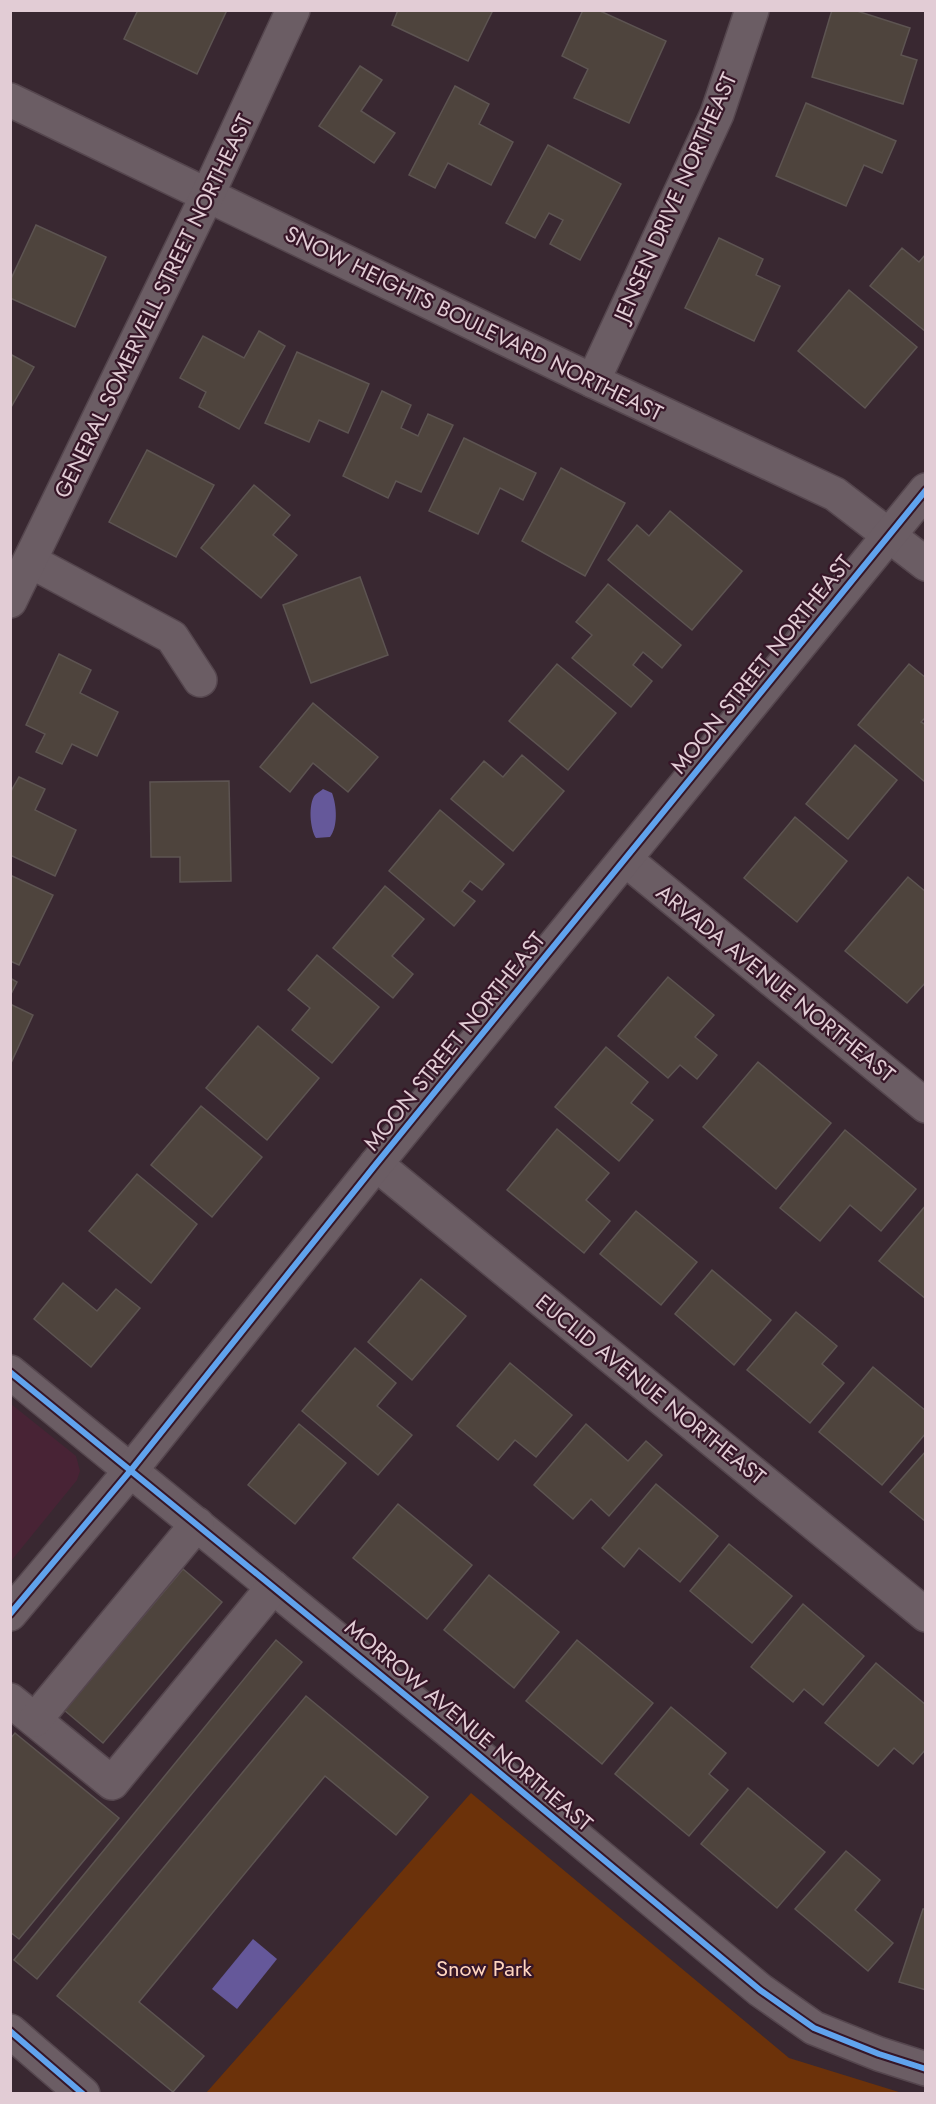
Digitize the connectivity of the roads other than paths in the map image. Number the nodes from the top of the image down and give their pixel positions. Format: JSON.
{"nodes":[{"id":1,"x":293,"y":10,"type":"edge"},
{"id":2,"x":752,"y":10,"type":"edge"},
{"id":3,"x":10,"y":100,"type":"edge"},
{"id":4,"x":207,"y":195,"type":"junction"},
{"id":5,"x":592,"y":381,"type":"junction"},
{"id":6,"x":926,"y":490,"type":"edge"},
{"id":7,"x":889,"y":534,"type":"junction"},
{"id":8,"x":30,"y":561,"type":"junction"},
{"id":9,"x":926,"y":564,"type":"edge"},
{"id":10,"x":10,"y":601,"type":"edge"},
{"id":11,"x":200,"y":680,"type":"dead end"},
{"id":12,"x":626,"y":860,"type":"junction"},
{"id":13,"x":926,"y":1107,"type":"edge"},
{"id":14,"x":376,"y":1164,"type":"junction"},
{"id":15,"x":10,"y":1372,"type":"edge"},
{"id":16,"x":131,"y":1470,"type":"junction"},
{"id":17,"x":197,"y":1524,"type":"junction"},
{"id":18,"x":273,"y":1587,"type":"junction"},
{"id":19,"x":10,"y":1614,"type":"edge"},
{"id":20,"x":926,"y":1615,"type":"edge"},
{"id":21,"x":23,"y":1710,"type":"edge"},
{"id":22,"x":13,"y":2039,"type":"edge"},
{"id":23,"x":926,"y":2069,"type":"edge"},
{"id":24,"x":83,"y":2094,"type":"edge"}],
"edges":[{"from":1,"to":4,"type":"street","name":"GENERAL SOMERVELL STREET NORTHEAST"},
{"from":2,"to":5,"type":"street","name":"JENSEN DRIVE NORTHEAST"},
{"from":3,"to":4,"type":"street","name":"SNOW HEIGHTS BOULEVARD NORTHEAST"},
{"from":4,"to":5,"type":"street","name":"SNOW HEIGHTS BOULEVARD NORTHEAST"},
{"from":4,"to":8,"type":"street","name":"GENERAL SOMERVELL STREET NORTHEAST"},
{"from":5,"to":7,"type":"street","name":"SNOW HEIGHTS BOULEVARD NORTHEAST"},
{"from":6,"to":7,"type":"street","name":"MOON STREET NORTHEAST"},
{"from":7,"to":9,"type":"street","name":"SNOW HEIGHTS BOULEVARD NORTHEAST"},
{"from":7,"to":12,"type":"street","name":"MOON STREET NORTHEAST"},
{"from":8,"to":10,"type":"street","name":"GENERAL SOMERVELL STREET NORTHEAST"},
{"from":8,"to":11,"type":"street"},
{"from":12,"to":13,"type":"street","name":"ARVADA AVENUE NORTHEAST"},
{"from":12,"to":14,"type":"street","name":"MOON STREET NORTHEAST"},
{"from":14,"to":16,"type":"street","name":"MOON STREET NORTHEAST"},
{"from":14,"to":20,"type":"street","name":"EUCLID AVENUE NORTHEAST"},
{"from":15,"to":16,"type":"street","name":"MORROW AVENUE NORTHEAST"},
{"from":16,"to":17,"type":"street","name":"MORROW AVENUE NORTHEAST"},
{"from":16,"to":19,"type":"street","name":"MOON STREET NORTHEAST"},
{"from":17,"to":18,"type":"street","name":"MORROW AVENUE NORTHEAST"},
{"from":17,"to":21,"type":"street"},
{"from":18,"to":21,"type":"street"},
{"from":18,"to":23,"type":"street","name":"MORROW AVENUE NORTHEAST"},
{"from":22,"to":24,"type":"street"}]}
